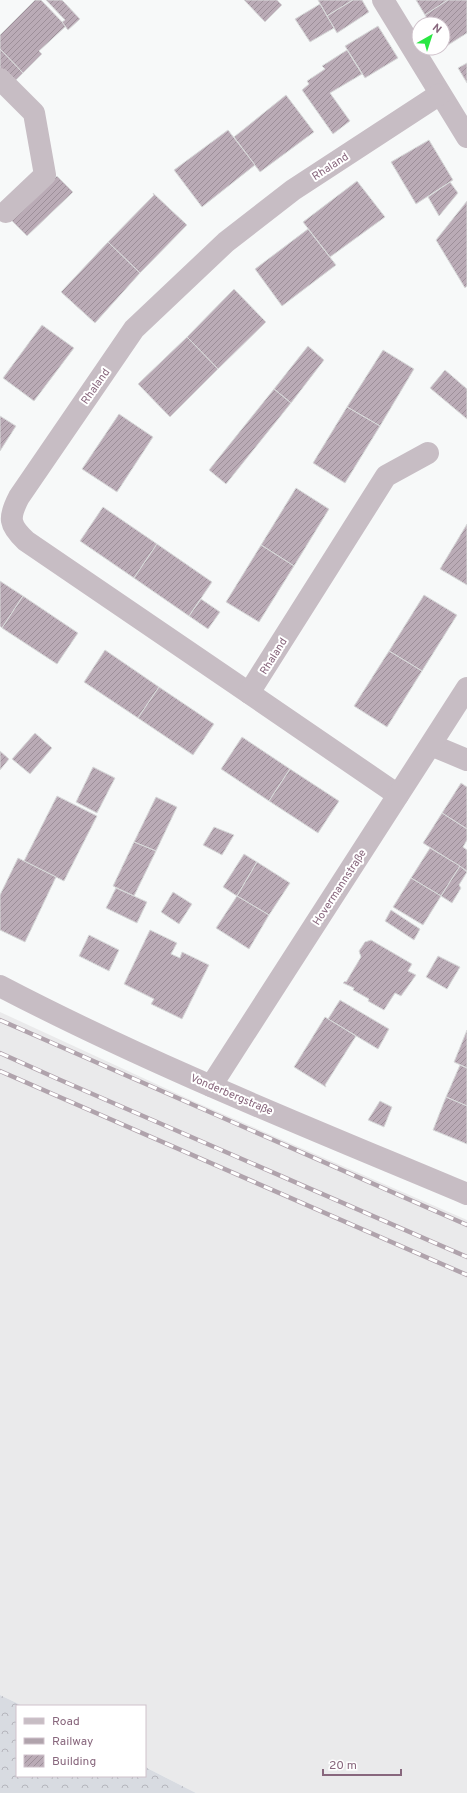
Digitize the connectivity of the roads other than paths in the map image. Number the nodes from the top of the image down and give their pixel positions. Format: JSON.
{"nodes":[{"id":1,"x":384,"y":0,"type":"edge"},
{"id":2,"x":0,"y":79,"type":"edge"},
{"id":3,"x":440,"y":94,"type":"junction"},
{"id":4,"x":467,"y":137,"type":"edge"},
{"id":5,"x":6,"y":212,"type":"dead end"},
{"id":6,"x":428,"y":453,"type":"dead end"},
{"id":7,"x":467,"y":688,"type":"edge"},
{"id":8,"x":249,"y":693,"type":"junction"},
{"id":9,"x":431,"y":745,"type":"junction"},
{"id":10,"x":467,"y":760,"type":"edge"},
{"id":11,"x":398,"y":795,"type":"junction"},
{"id":12,"x":0,"y":986,"type":"edge"},
{"id":13,"x":211,"y":1086,"type":"junction"},
{"id":14,"x":467,"y":1194,"type":"edge"}],
"edges":[{"from":1,"to":3,"type":"street"},
{"from":2,"to":5,"type":"street"},
{"from":3,"to":4,"type":"street"},
{"from":3,"to":8,"type":"street","name":"Rhaland"},
{"from":6,"to":8,"type":"street","name":"Rhaland"},
{"from":7,"to":9,"type":"street","name":"Hovermannstraße"},
{"from":8,"to":11,"type":"street","name":"Rhaland"},
{"from":9,"to":10,"type":"street"},
{"from":9,"to":11,"type":"street","name":"Hovermannstraße"},
{"from":11,"to":13,"type":"street","name":"Hovermannstraße"},
{"from":12,"to":13,"type":"street","name":"Vonderbergstraße"},
{"from":13,"to":14,"type":"street","name":"Vonderbergstraße"}]}
